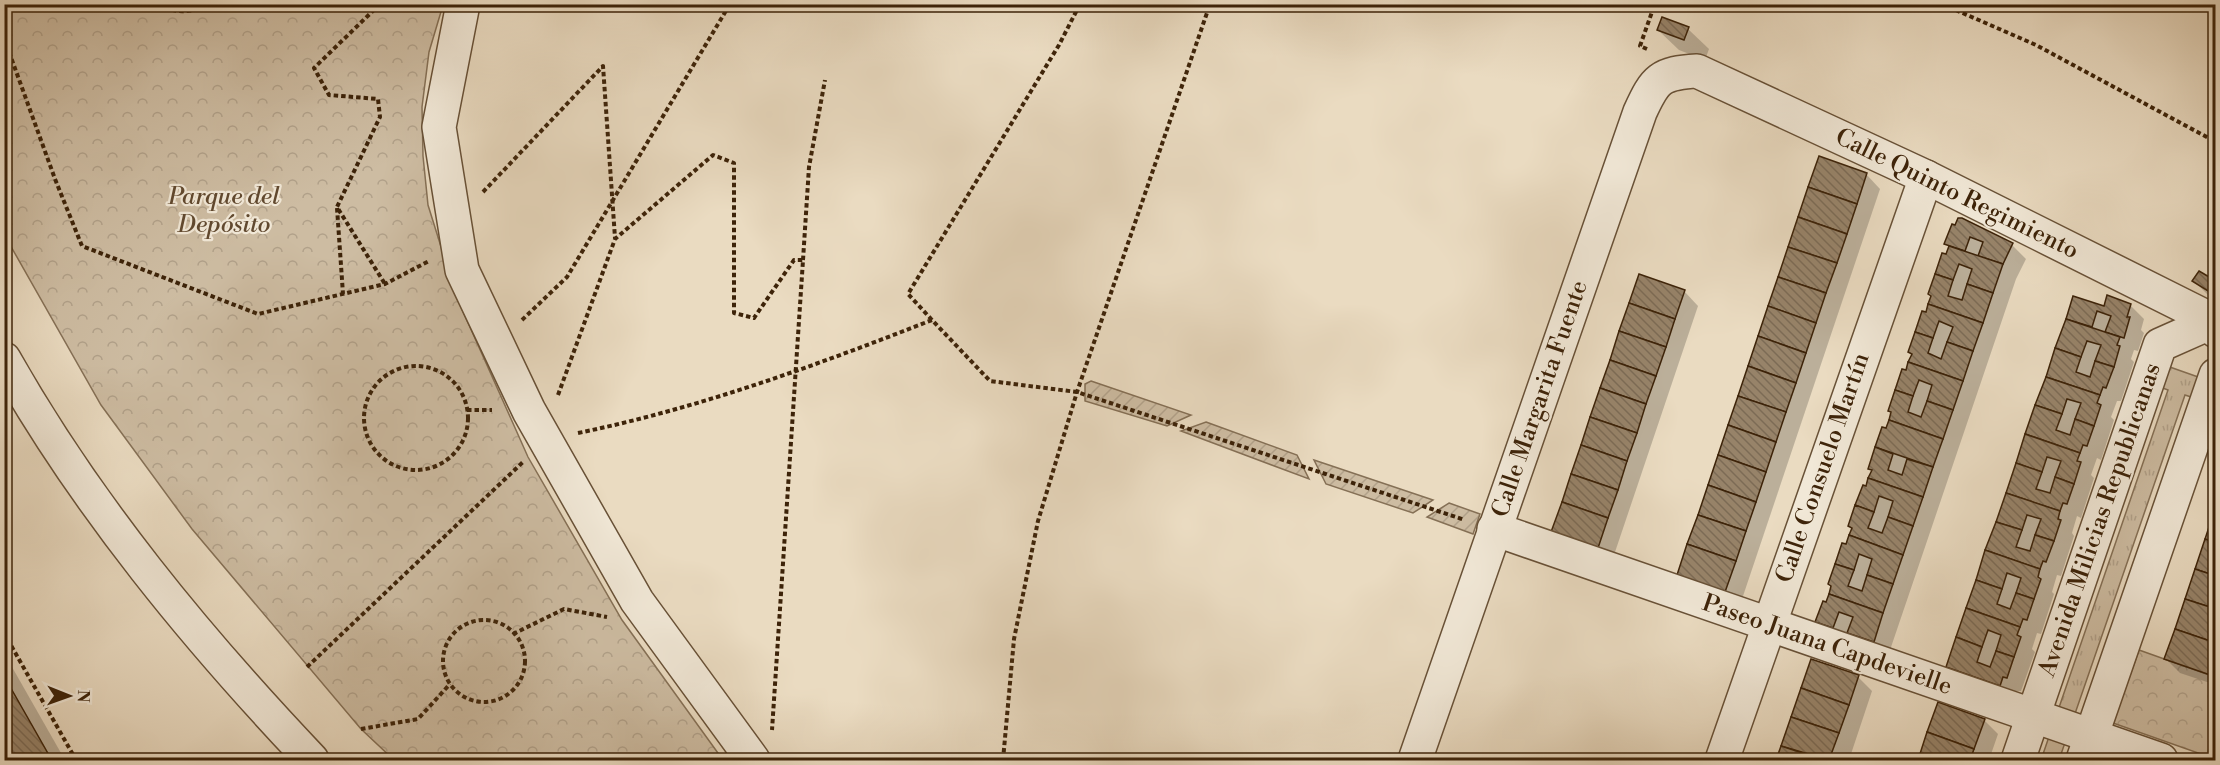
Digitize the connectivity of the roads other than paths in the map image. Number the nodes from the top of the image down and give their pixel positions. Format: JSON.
{"nodes":[{"id":1,"x":463,"y":4,"type":"edge"},
{"id":2,"x":1697,"y":71,"type":"joint"},
{"id":3,"x":1926,"y":177,"type":"junction"},
{"id":4,"x":2215,"y":325,"type":"edge"},
{"id":5,"x":4,"y":359,"type":"edge"},
{"id":6,"x":2216,"y":375,"type":"edge"},
{"id":7,"x":1494,"y":529,"type":"junction"},
{"id":8,"x":1768,"y":624,"type":"junction"},
{"id":9,"x":2033,"y":716,"type":"junction"},
{"id":10,"x":2087,"y":748,"type":"edge"},
{"id":11,"x":762,"y":749,"type":"edge"},
{"id":12,"x":312,"y":760,"type":"edge"},
{"id":13,"x":1415,"y":760,"type":"edge"},
{"id":14,"x":1722,"y":760,"type":"edge"},
{"id":15,"x":2018,"y":760,"type":"edge"},
{"id":16,"x":2161,"y":760,"type":"edge"}],
"edges":[{"from":1,"to":11,"type":"street"},
{"from":2,"to":3,"type":"street","name":"Calle Quinto Regimiento"},
{"from":2,"to":7,"type":"street","name":"Calle Margarita Fuente"},
{"from":3,"to":4,"type":"street","name":"Calle Quinto Regimiento"},
{"from":3,"to":8,"type":"street","name":"Calle Consuelo Martín"},
{"from":4,"to":9,"type":"street","name":"Avenida Milicias Republicanas"},
{"from":5,"to":12,"type":"street"},
{"from":6,"to":10,"type":"street"},
{"from":7,"to":8,"type":"street","name":"Paseo Juana Capdevielle"},
{"from":7,"to":13,"type":"street","name":"Calle Margarita Fuente"},
{"from":8,"to":9,"type":"street","name":"Paseo Juana Capdevielle"},
{"from":8,"to":14,"type":"street","name":"Calle Consuelo Martín"},
{"from":9,"to":10,"type":"street","name":"Paseo Juana Capdevielle"},
{"from":9,"to":15,"type":"street","name":"Avenida Milicias Republicanas"},
{"from":10,"to":16,"type":"street","name":"Paseo Juana Capdevielle"}]}
